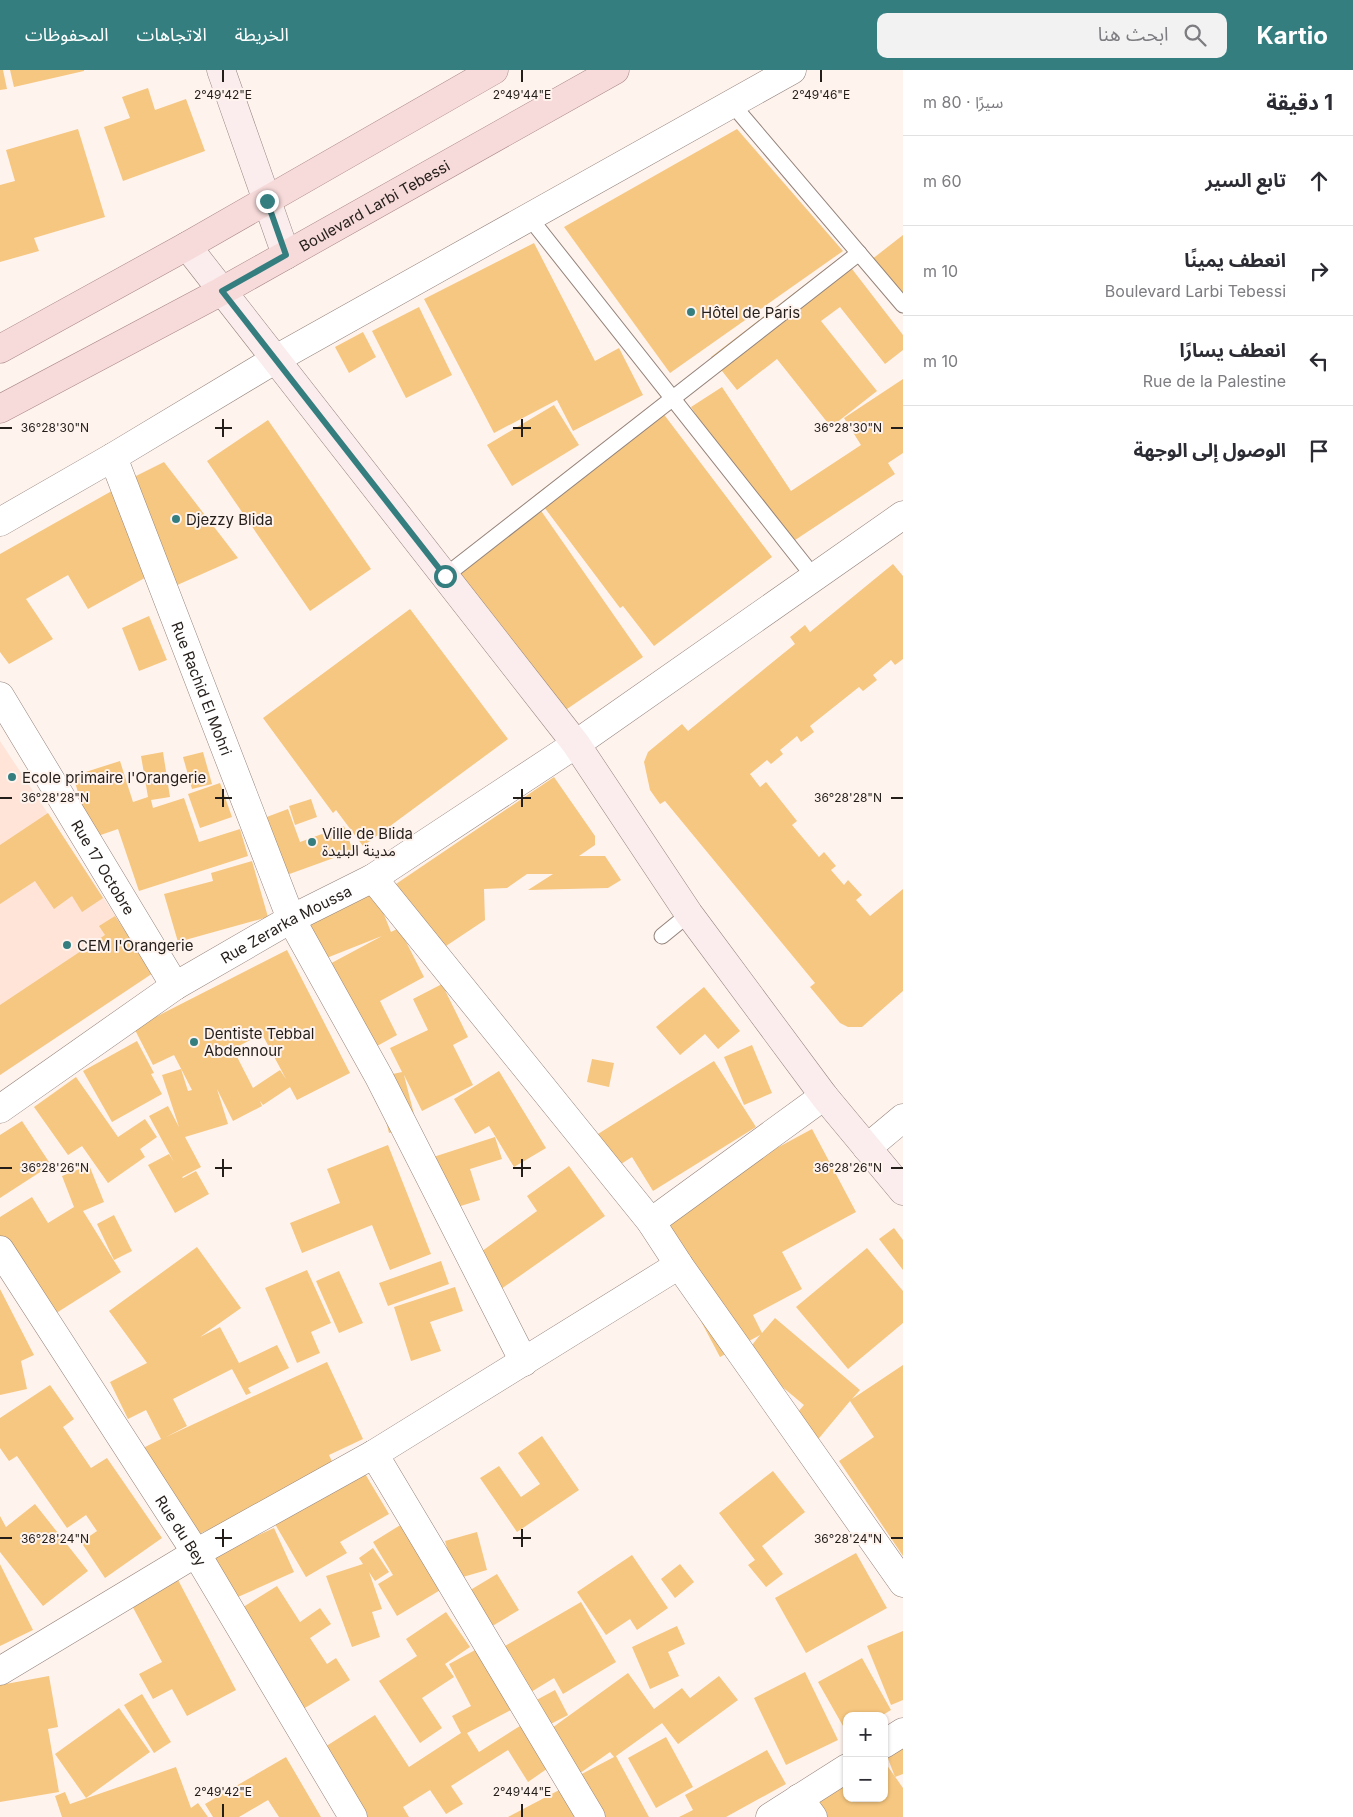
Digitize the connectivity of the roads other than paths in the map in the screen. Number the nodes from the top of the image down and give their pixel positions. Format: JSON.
{"nodes":[{"id":1,"x":221,"y":70,"type":"edge"},
{"id":2,"x":494,"y":70,"type":"edge"},
{"id":3,"x":615,"y":70,"type":"edge"},
{"id":4,"x":792,"y":70,"type":"edge"},
{"id":5,"x":732,"y":104,"type":"junction"},
{"id":6,"x":267,"y":201,"type":"junction"},
{"id":7,"x":529,"y":217,"type":"junction"},
{"id":8,"x":187,"y":246,"type":"junction"},
{"id":9,"x":859,"y":253,"type":"junction"},
{"id":10,"x":286,"y":255,"type":"junction"},
{"id":11,"x":222,"y":291,"type":"junction"},
{"id":12,"x":903,"y":305,"type":"edge"},
{"id":13,"x":0,"y":349,"type":"edge"},
{"id":14,"x":276,"y":359,"type":"junction"},
{"id":15,"x":672,"y":398,"type":"junction"},
{"id":16,"x":0,"y":409,"type":"edge"},
{"id":17,"x":113,"y":457,"type":"junction"},
{"id":18,"x":903,"y":515,"type":"edge"},
{"id":19,"x":0,"y":522,"type":"edge"},
{"id":20,"x":445,"y":576,"type":"junction"},
{"id":21,"x":814,"y":577,"type":"junction"},
{"id":22,"x":0,"y":696,"type":"edge"},
{"id":23,"x":576,"y":744,"type":"junction"},
{"id":24,"x":373,"y":878,"type":"junction"},
{"id":25,"x":689,"y":914,"type":"junction"},
{"id":26,"x":292,"y":919,"type":"junction"},
{"id":27,"x":662,"y":936,"type":"dead end"},
{"id":28,"x":175,"y":986,"type":"junction"},
{"id":29,"x":824,"y":1096,"type":"junction"},
{"id":30,"x":0,"y":1109,"type":"edge"},
{"id":31,"x":903,"y":1118,"type":"edge"},
{"id":32,"x":867,"y":1148,"type":"junction"},
{"id":33,"x":903,"y":1191,"type":"edge"},
{"id":34,"x":651,"y":1222,"type":"junction"},
{"id":35,"x":0,"y":1250,"type":"edge"},
{"id":36,"x":679,"y":1265,"type":"junction"},
{"id":37,"x":524,"y":1362,"type":"junction"},
{"id":38,"x":374,"y":1454,"type":"junction"},
{"id":39,"x":196,"y":1553,"type":"junction"},
{"id":40,"x":903,"y":1582,"type":"edge"},
{"id":41,"x":0,"y":1671,"type":"edge"},
{"id":42,"x":903,"y":1732,"type":"edge"},
{"id":43,"x":888,"y":1741,"type":"edge"},
{"id":44,"x":843,"y":1772,"type":"edge"},
{"id":45,"x":806,"y":1808,"type":"edge"},
{"id":46,"x":353,"y":1817,"type":"edge"},
{"id":47,"x":591,"y":1817,"type":"edge"},
{"id":48,"x":770,"y":1817,"type":"edge"}],
"edges":[{"from":1,"to":6,"type":"street"},
{"from":2,"to":6,"type":"main road"},
{"from":3,"to":10,"type":"main road","name":"Boulevard Larbi Tebessi"},
{"from":4,"to":5,"type":"street"},
{"from":5,"to":7,"type":"street"},
{"from":5,"to":9,"type":"lane"},
{"from":6,"to":8,"type":"main road"},
{"from":6,"to":10,"type":"street"},
{"from":7,"to":14,"type":"street"},
{"from":7,"to":15,"type":"lane"},
{"from":8,"to":11,"type":"street"},
{"from":8,"to":13,"type":"main road"},
{"from":9,"to":12,"type":"lane"},
{"from":9,"to":15,"type":"lane"},
{"from":10,"to":11,"type":"main road","name":"Boulevard Larbi Tebessi"},
{"from":11,"to":14,"type":"street"},
{"from":11,"to":16,"type":"main road","name":"Boulevard Larbi Tebessi"},
{"from":14,"to":17,"type":"street"},
{"from":14,"to":20,"type":"street"},
{"from":15,"to":20,"type":"lane"},
{"from":15,"to":21,"type":"lane"},
{"from":17,"to":19,"type":"street"},
{"from":17,"to":26,"type":"street","name":"Rue Rachid El Mohri"},
{"from":18,"to":21,"type":"street","name":"Rue Zerarka Moussa"},
{"from":20,"to":23,"type":"street"},
{"from":21,"to":23,"type":"street","name":"Rue Zerarka Moussa"},
{"from":22,"to":28,"type":"street","name":"Rue 17 Octobre"},
{"from":23,"to":24,"type":"street","name":"Rue Zerarka Moussa"},
{"from":23,"to":25,"type":"street"},
{"from":24,"to":26,"type":"street","name":"Rue Zerarka Moussa"},
{"from":24,"to":34,"type":"street"},
{"from":25,"to":27,"type":"lane"},
{"from":25,"to":29,"type":"street"},
{"from":26,"to":28,"type":"street","name":"Rue Zerarka Moussa"},
{"from":26,"to":37,"type":"street","name":"Rue Rachid El Mohri"},
{"from":28,"to":30,"type":"street","name":"Rue Zerarka Moussa"},
{"from":29,"to":32,"type":"street"},
{"from":29,"to":34,"type":"street"},
{"from":31,"to":32,"type":"street"},
{"from":32,"to":33,"type":"street"},
{"from":34,"to":36,"type":"street"},
{"from":35,"to":39,"type":"street","name":"Rue du Bey"},
{"from":36,"to":37,"type":"street"},
{"from":36,"to":40,"type":"street"},
{"from":37,"to":38,"type":"street"},
{"from":38,"to":39,"type":"street"},
{"from":38,"to":47,"type":"street"},
{"from":39,"to":41,"type":"street"},
{"from":39,"to":46,"type":"street","name":"Rue du Bey"},
{"from":42,"to":43,"type":"street"},
{"from":44,"to":45,"type":"street"},
{"from":45,"to":48,"type":"street"}]}
